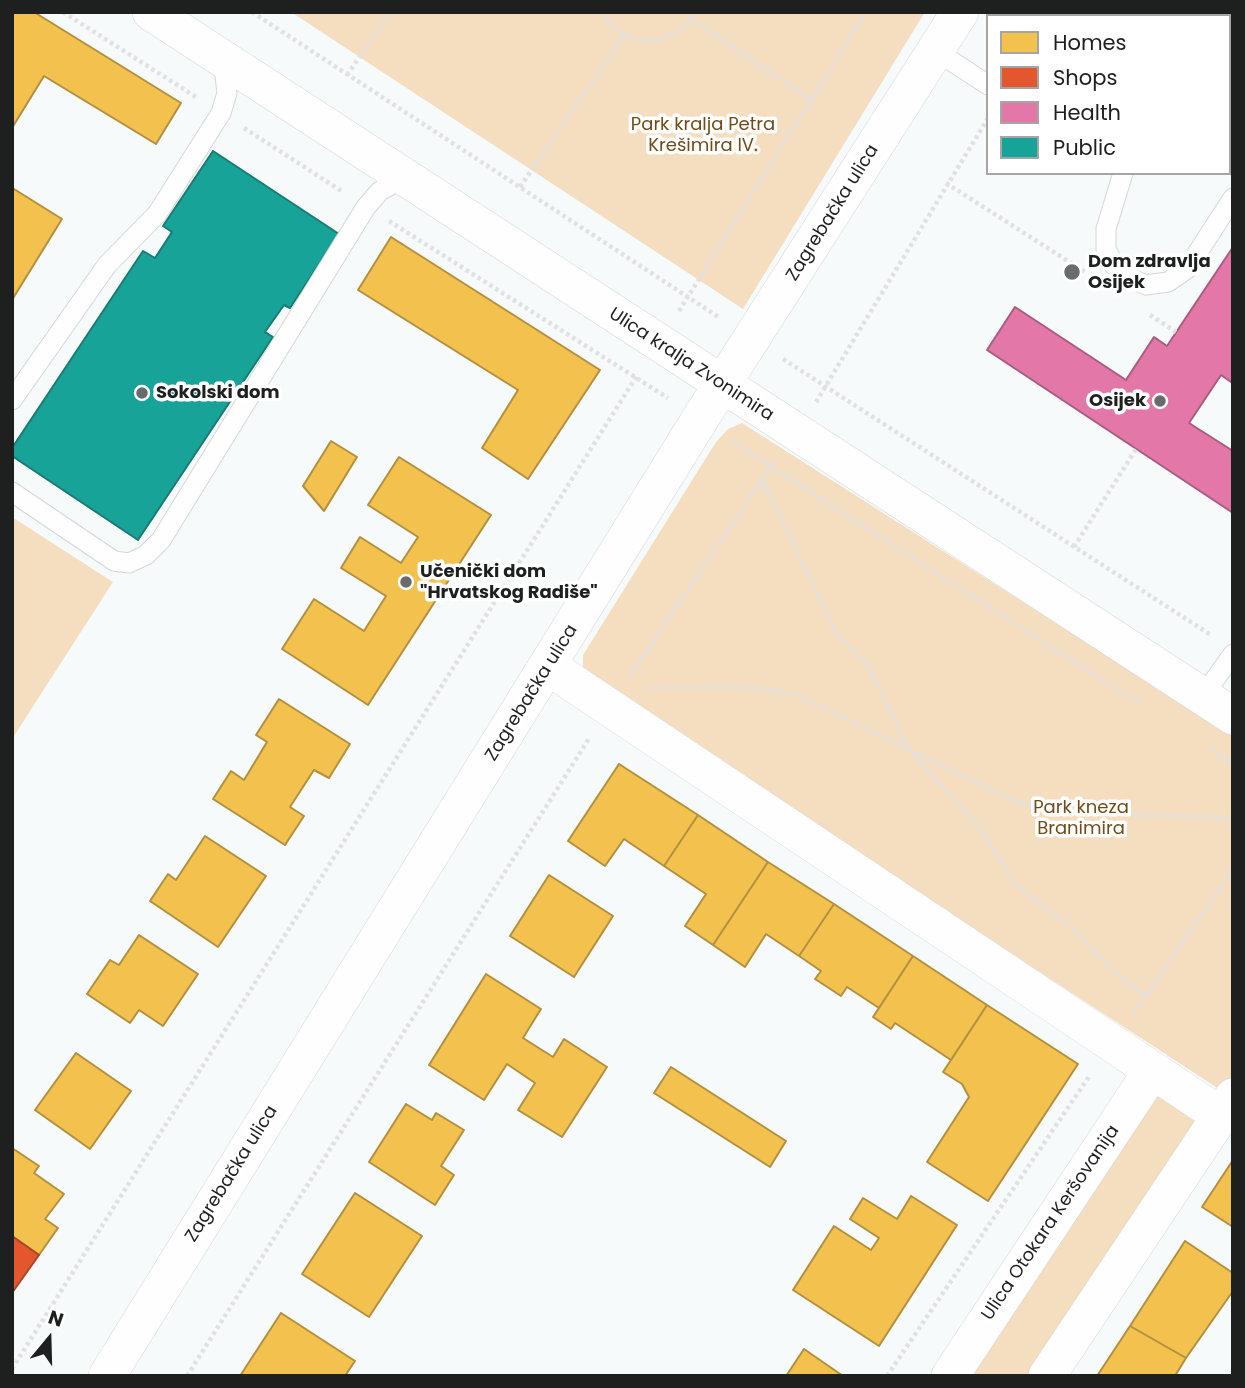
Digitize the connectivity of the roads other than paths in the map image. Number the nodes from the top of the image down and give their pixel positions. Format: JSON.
{"nodes":[{"id":1,"x":151,"y":12,"type":"edge"},
{"id":2,"x":960,"y":12,"type":"edge"},
{"id":3,"x":936,"y":51,"type":"junction"},
{"id":4,"x":223,"y":59,"type":"junction"},
{"id":5,"x":986,"y":84,"type":"edge"},
{"id":6,"x":1122,"y":175,"type":"edge"},
{"id":7,"x":409,"y":181,"type":"junction"},
{"id":8,"x":1233,"y":198,"type":"edge"},
{"id":9,"x":723,"y":386,"type":"junction"},
{"id":10,"x":12,"y":400,"type":"edge"},
{"id":11,"x":12,"y":492,"type":"edge"},
{"id":12,"x":1233,"y":653,"type":"edge"},
{"id":13,"x":549,"y":667,"type":"junction"},
{"id":14,"x":1218,"y":706,"type":"edge"},
{"id":15,"x":1152,"y":1071,"type":"junction"},
{"id":16,"x":1227,"y":1106,"type":"edge"},
{"id":17,"x":107,"y":1376,"type":"edge"},
{"id":18,"x":950,"y":1376,"type":"edge"},
{"id":19,"x":1047,"y":1376,"type":"edge"}],
"edges":[{"from":1,"to":4,"type":"street","name":"Ulica kralja Zvonimira"},
{"from":2,"to":3,"type":"street","name":"Zagrebačka ulica"},
{"from":3,"to":5,"type":"lane"},
{"from":3,"to":9,"type":"street","name":"Zagrebačka ulica"},
{"from":4,"to":7,"type":"street","name":"Ulica kralja Zvonimira"},
{"from":4,"to":10,"type":"lane"},
{"from":6,"to":8,"type":"lane"},
{"from":7,"to":9,"type":"street","name":"Ulica kralja Zvonimira"},
{"from":7,"to":11,"type":"lane"},
{"from":9,"to":13,"type":"street","name":"Zagrebačka ulica"},
{"from":9,"to":14,"type":"street","name":"Ulica kralja Zvonimira"},
{"from":12,"to":14,"type":"lane"},
{"from":13,"to":15,"type":"street"},
{"from":13,"to":17,"type":"street","name":"Zagrebačka ulica"},
{"from":15,"to":16,"type":"street"},
{"from":15,"to":18,"type":"street","name":"Ulica Otokara Keršovanija"},
{"from":16,"to":19,"type":"street"}]}
